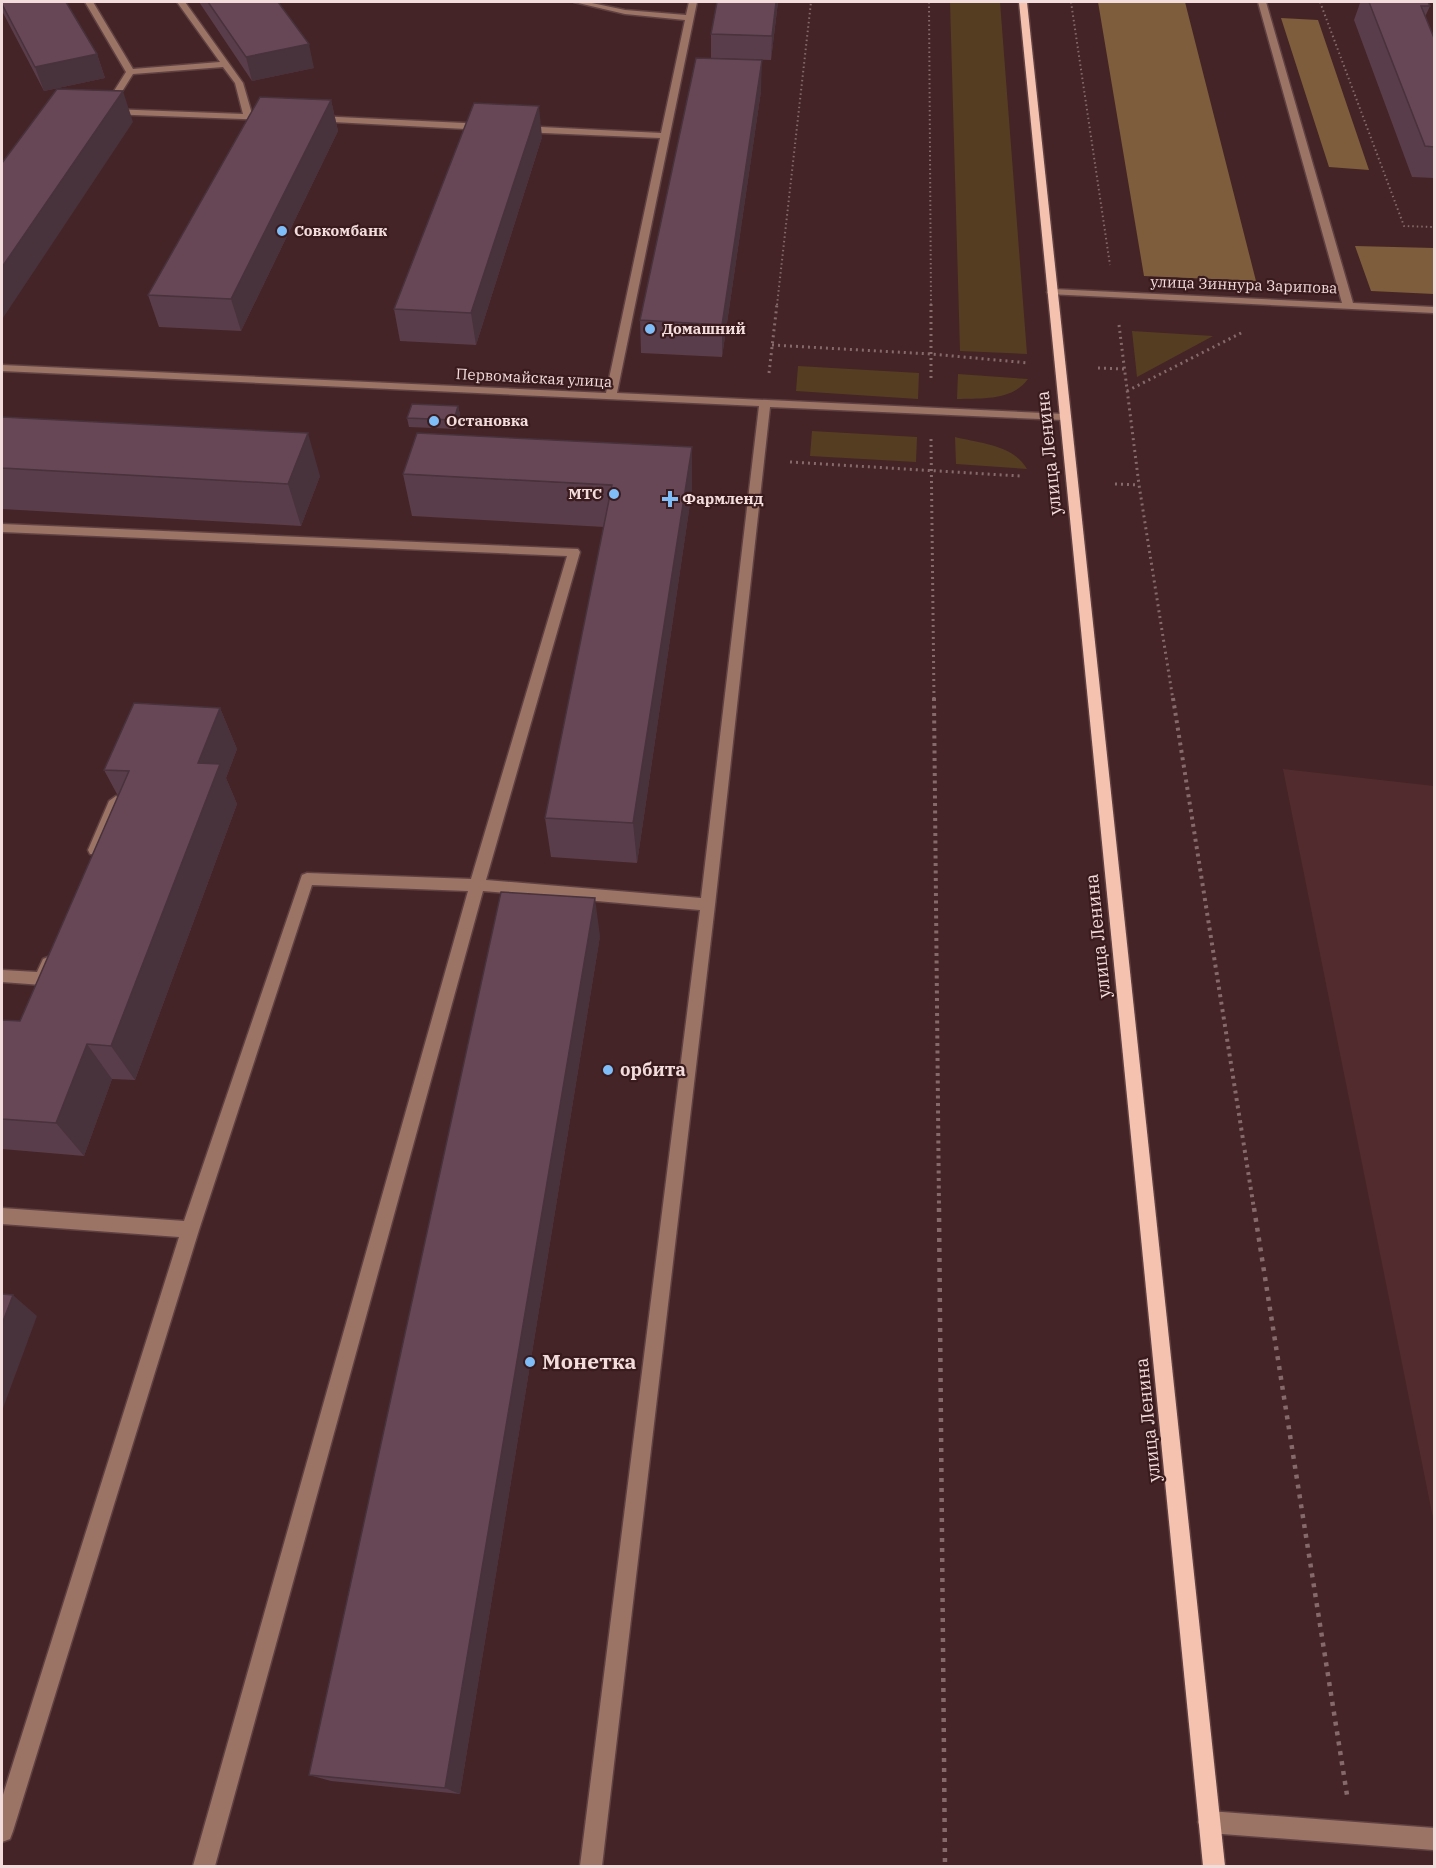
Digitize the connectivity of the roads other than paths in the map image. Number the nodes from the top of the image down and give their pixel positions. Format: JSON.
{"nodes":[{"id":1,"x":89,"y":2,"type":"edge"},
{"id":2,"x":181,"y":2,"type":"edge"},
{"id":3,"x":578,"y":2,"type":"edge"},
{"id":4,"x":693,"y":2,"type":"edge"},
{"id":5,"x":1023,"y":2,"type":"edge"},
{"id":6,"x":1262,"y":2,"type":"edge"},
{"id":7,"x":689,"y":18,"type":"junction"},
{"id":8,"x":227,"y":64,"type":"junction"},
{"id":9,"x":130,"y":72,"type":"junction"},
{"id":10,"x":248,"y":116,"type":"junction"},
{"id":11,"x":284,"y":118,"type":"edge"},
{"id":12,"x":307,"y":119,"type":"edge"},
{"id":13,"x":498,"y":128,"type":"edge"},
{"id":14,"x":510,"y":129,"type":"edge"},
{"id":15,"x":665,"y":136,"type":"junction"},
{"id":16,"x":1052,"y":292,"type":"junction"},
{"id":17,"x":1348,"y":305,"type":"junction"},
{"id":18,"x":1434,"y":310,"type":"edge"},
{"id":19,"x":2,"y":368,"type":"edge"},
{"id":20,"x":611,"y":396,"type":"junction"},
{"id":21,"x":765,"y":404,"type":"junction"},
{"id":22,"x":1064,"y":417,"type":"junction"},
{"id":23,"x":2,"y":528,"type":"edge"},
{"id":24,"x":116,"y":801,"type":"edge"},
{"id":25,"x":90,"y":864,"type":"edge"},
{"id":26,"x":477,"y":885,"type":"junction"},
{"id":27,"x":708,"y":905,"type":"junction"},
{"id":28,"x":55,"y":947,"type":"edge"},
{"id":29,"x":2,"y":975,"type":"edge"},
{"id":30,"x":2,"y":1216,"type":"edge"},
{"id":31,"x":190,"y":1230,"type":"junction"},
{"id":32,"x":1209,"y":1822,"type":"junction"},
{"id":33,"x":2,"y":1831,"type":"edge"},
{"id":34,"x":1434,"y":1839,"type":"edge"},
{"id":35,"x":204,"y":1866,"type":"edge"},
{"id":36,"x":591,"y":1866,"type":"edge"},
{"id":37,"x":1214,"y":1866,"type":"edge"}],
"edges":[{"from":1,"to":9,"type":"street"},
{"from":2,"to":8,"type":"street"},
{"from":3,"to":7,"type":"street"},
{"from":4,"to":7,"type":"street"},
{"from":5,"to":16,"type":"main road","name":"улица Ленина"},
{"from":6,"to":17,"type":"street"},
{"from":7,"to":15,"type":"street"},
{"from":8,"to":9,"type":"street"},
{"from":8,"to":10,"type":"street"},
{"from":9,"to":10,"type":"street"},
{"from":10,"to":11,"type":"street"},
{"from":12,"to":13,"type":"street"},
{"from":14,"to":15,"type":"street"},
{"from":15,"to":20,"type":"street"},
{"from":16,"to":17,"type":"street","name":"улица Зиннура Зарипова"},
{"from":16,"to":22,"type":"main road","name":"улица Ленина"},
{"from":17,"to":18,"type":"street","name":"улица Зиннура Зарипова"},
{"from":19,"to":20,"type":"street","name":"Первомайская улица"},
{"from":20,"to":21,"type":"street","name":"Первомайская улица"},
{"from":21,"to":22,"type":"street","name":"Первомайская улица"},
{"from":21,"to":27,"type":"street"},
{"from":22,"to":32,"type":"main road","name":"улица Ленина"},
{"from":23,"to":26,"type":"street"},
{"from":24,"to":25,"type":"street"},
{"from":26,"to":27,"type":"street"},
{"from":26,"to":31,"type":"street"},
{"from":26,"to":35,"type":"street"},
{"from":27,"to":36,"type":"street"},
{"from":28,"to":29,"type":"street"},
{"from":30,"to":31,"type":"street"},
{"from":31,"to":33,"type":"street"},
{"from":32,"to":34,"type":"street"},
{"from":32,"to":37,"type":"main road","name":"улица Ленина"}]}
